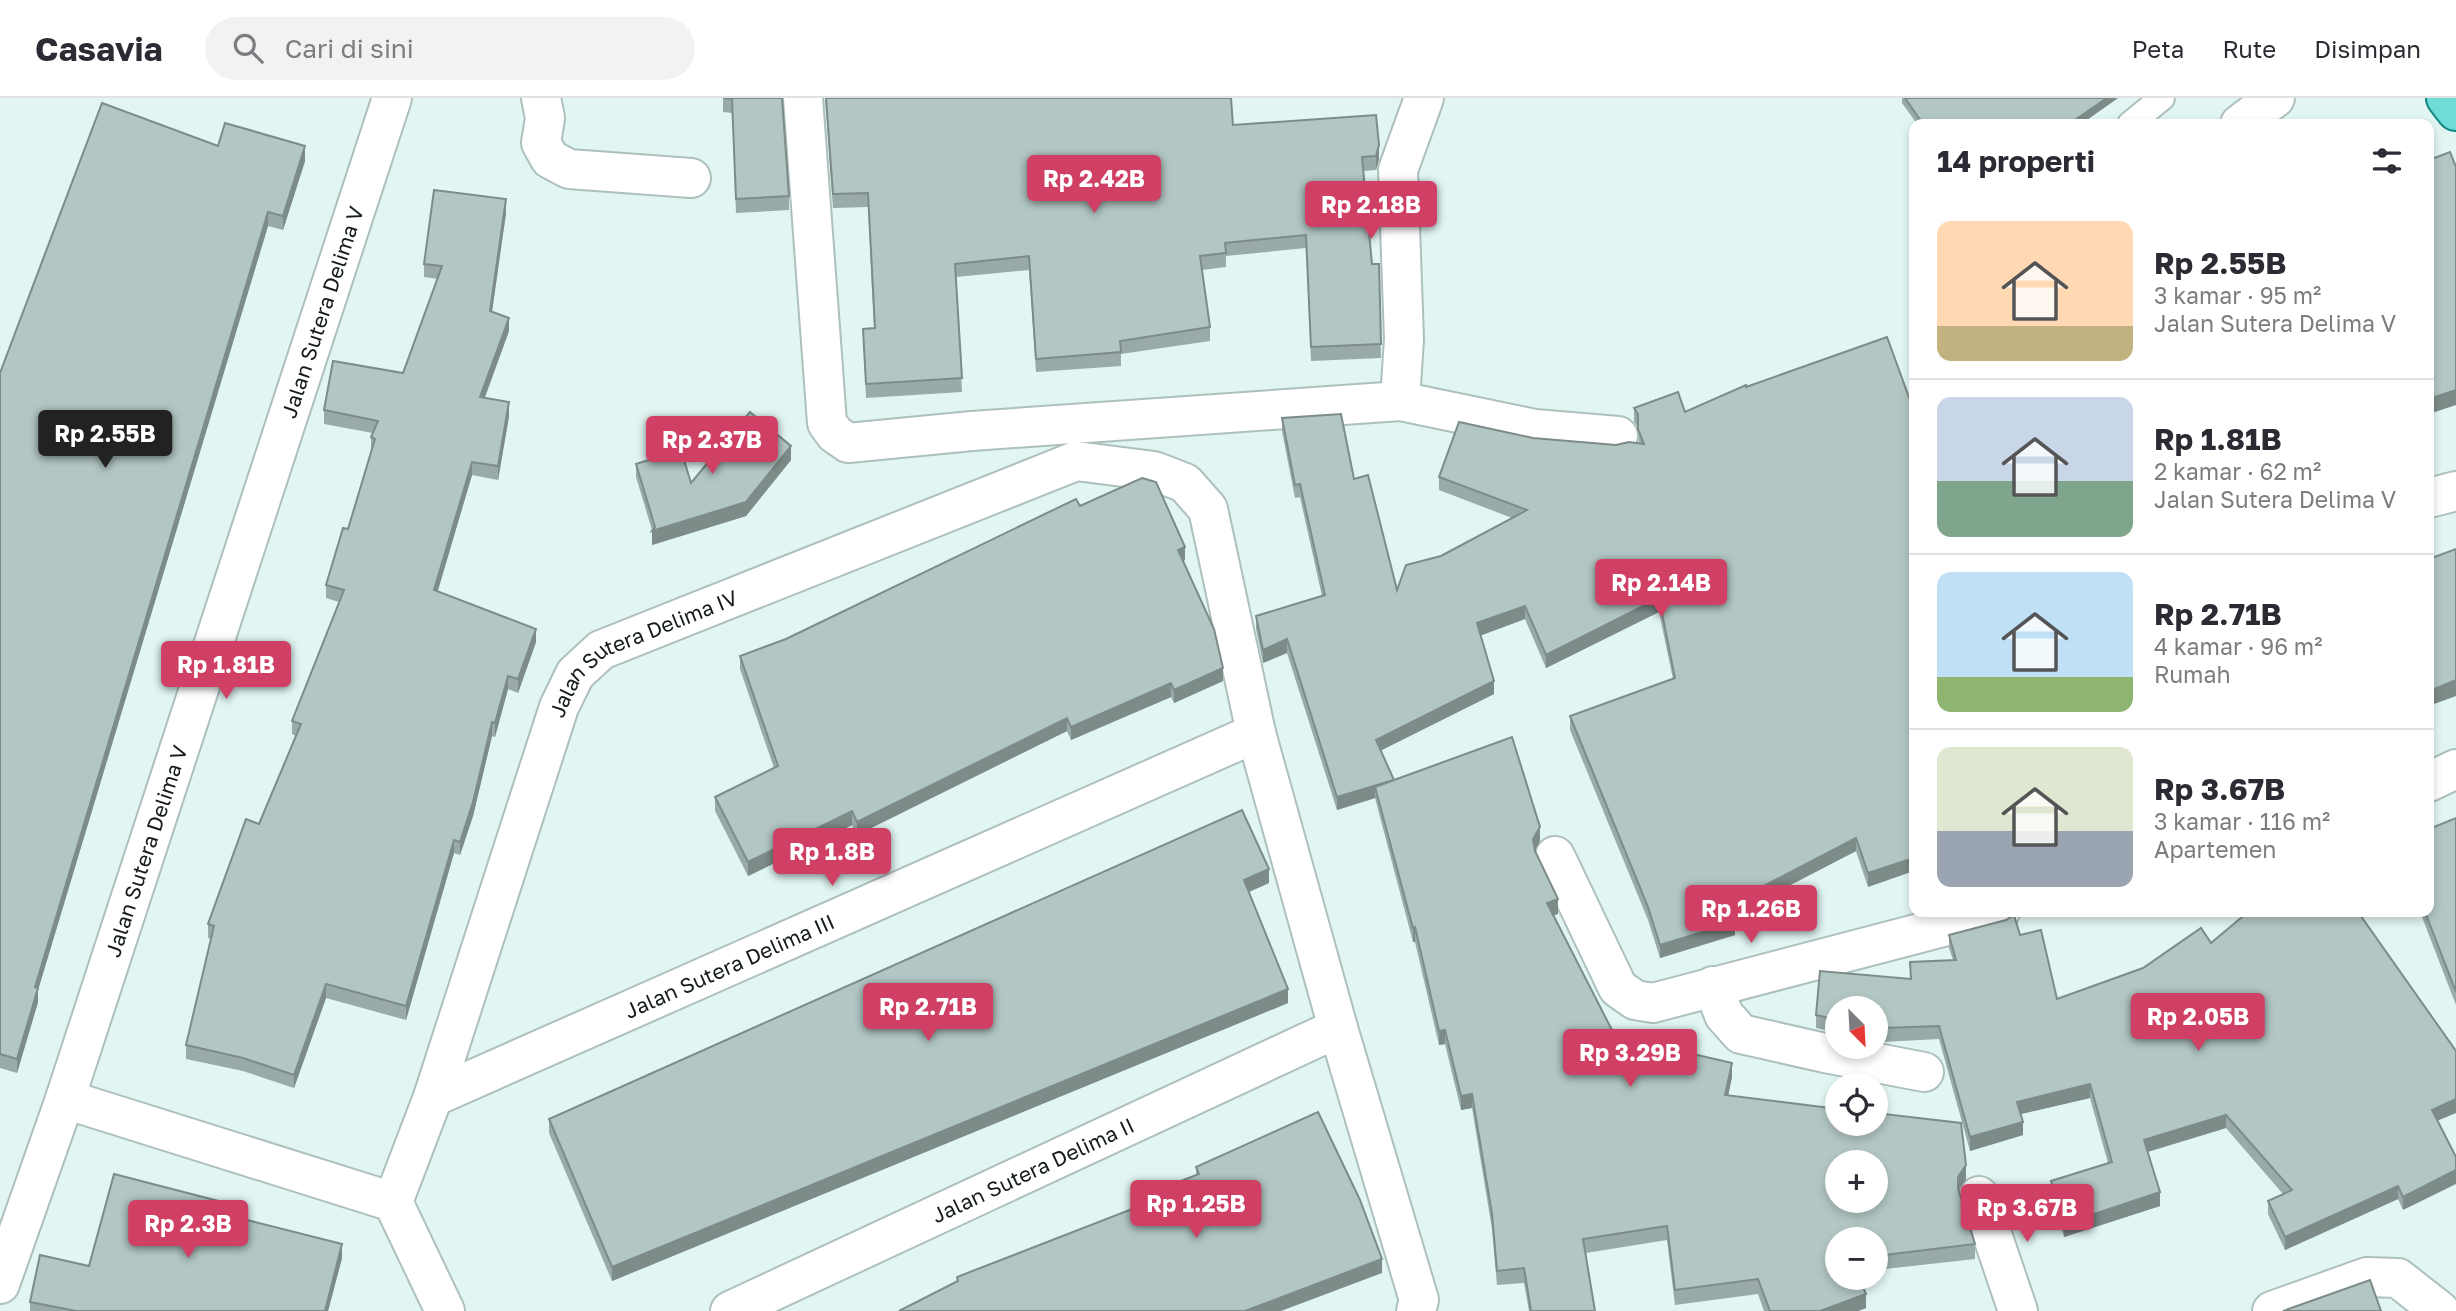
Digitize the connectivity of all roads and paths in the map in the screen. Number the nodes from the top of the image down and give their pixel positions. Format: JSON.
{"nodes":[{"id":1,"x":392,"y":98,"type":"edge"},
{"id":2,"x":541,"y":98,"type":"edge"},
{"id":3,"x":803,"y":98,"type":"edge"},
{"id":4,"x":1424,"y":98,"type":"edge"},
{"id":5,"x":2162,"y":98,"type":"edge"},
{"id":6,"x":2275,"y":98,"type":"edge"},
{"id":7,"x":2446,"y":98,"type":"edge"},
{"id":8,"x":2456,"y":111,"type":"edge"},
{"id":9,"x":2136,"y":119,"type":"edge"},
{"id":10,"x":2246,"y":119,"type":"edge"},
{"id":11,"x":691,"y":178,"type":"dead end"},
{"id":12,"x":1400,"y":401,"type":"junction"},
{"id":13,"x":1618,"y":436,"type":"dead end"},
{"id":14,"x":2456,"y":491,"type":"edge"},
{"id":15,"x":2434,"y":497,"type":"edge"},
{"id":16,"x":1256,"y":733,"type":"junction"},
{"id":17,"x":2456,"y":769,"type":"edge"},
{"id":18,"x":2434,"y":780,"type":"edge"},
{"id":19,"x":1555,"y":856,"type":"dead end"},
{"id":20,"x":1981,"y":917,"type":"edge"},
{"id":21,"x":1713,"y":986,"type":"junction"},
{"id":22,"x":1338,"y":1028,"type":"junction"},
{"id":23,"x":1924,"y":1072,"type":"dead end"},
{"id":24,"x":433,"y":1097,"type":"junction"},
{"id":25,"x":65,"y":1100,"type":"junction"},
{"id":26,"x":1979,"y":1196,"type":"dead end"},
{"id":27,"x":393,"y":1202,"type":"junction"},
{"id":28,"x":0,"y":1284,"type":"edge"},
{"id":29,"x":445,"y":1311,"type":"edge"},
{"id":30,"x":730,"y":1311,"type":"edge"},
{"id":31,"x":1416,"y":1311,"type":"edge"},
{"id":32,"x":2018,"y":1311,"type":"edge"},
{"id":33,"x":2272,"y":1311,"type":"edge"},
{"id":34,"x":2440,"y":1311,"type":"edge"}],
"edges":[{"from":1,"to":25,"type":"street","name":"Jalan Sutera Delima V"},
{"from":2,"to":11,"type":"street"},
{"from":3,"to":12,"type":"street"},
{"from":4,"to":12,"type":"street"},
{"from":5,"to":9,"type":"lane"},
{"from":6,"to":10,"type":"street"},
{"from":7,"to":8,"type":"main road"},
{"from":12,"to":13,"type":"street"},
{"from":14,"to":15,"type":"street"},
{"from":16,"to":22,"type":"street"},
{"from":16,"to":24,"type":"street","name":"Jalan Sutera Delima III"},
{"from":16,"to":24,"type":"street","name":"Jalan Sutera Delima IV"},
{"from":17,"to":18,"type":"street"},
{"from":19,"to":21,"type":"street"},
{"from":20,"to":21,"type":"street"},
{"from":21,"to":23,"type":"street"},
{"from":22,"to":30,"type":"street","name":"Jalan Sutera Delima II"},
{"from":22,"to":31,"type":"street"},
{"from":24,"to":27,"type":"street","name":"Jalan Sutera Delima IV"},
{"from":25,"to":27,"type":"street"},
{"from":25,"to":28,"type":"street","name":"Jalan Sutera Delima V"},
{"from":26,"to":32,"type":"street"},
{"from":27,"to":29,"type":"street"},
{"from":33,"to":34,"type":"street"}]}
